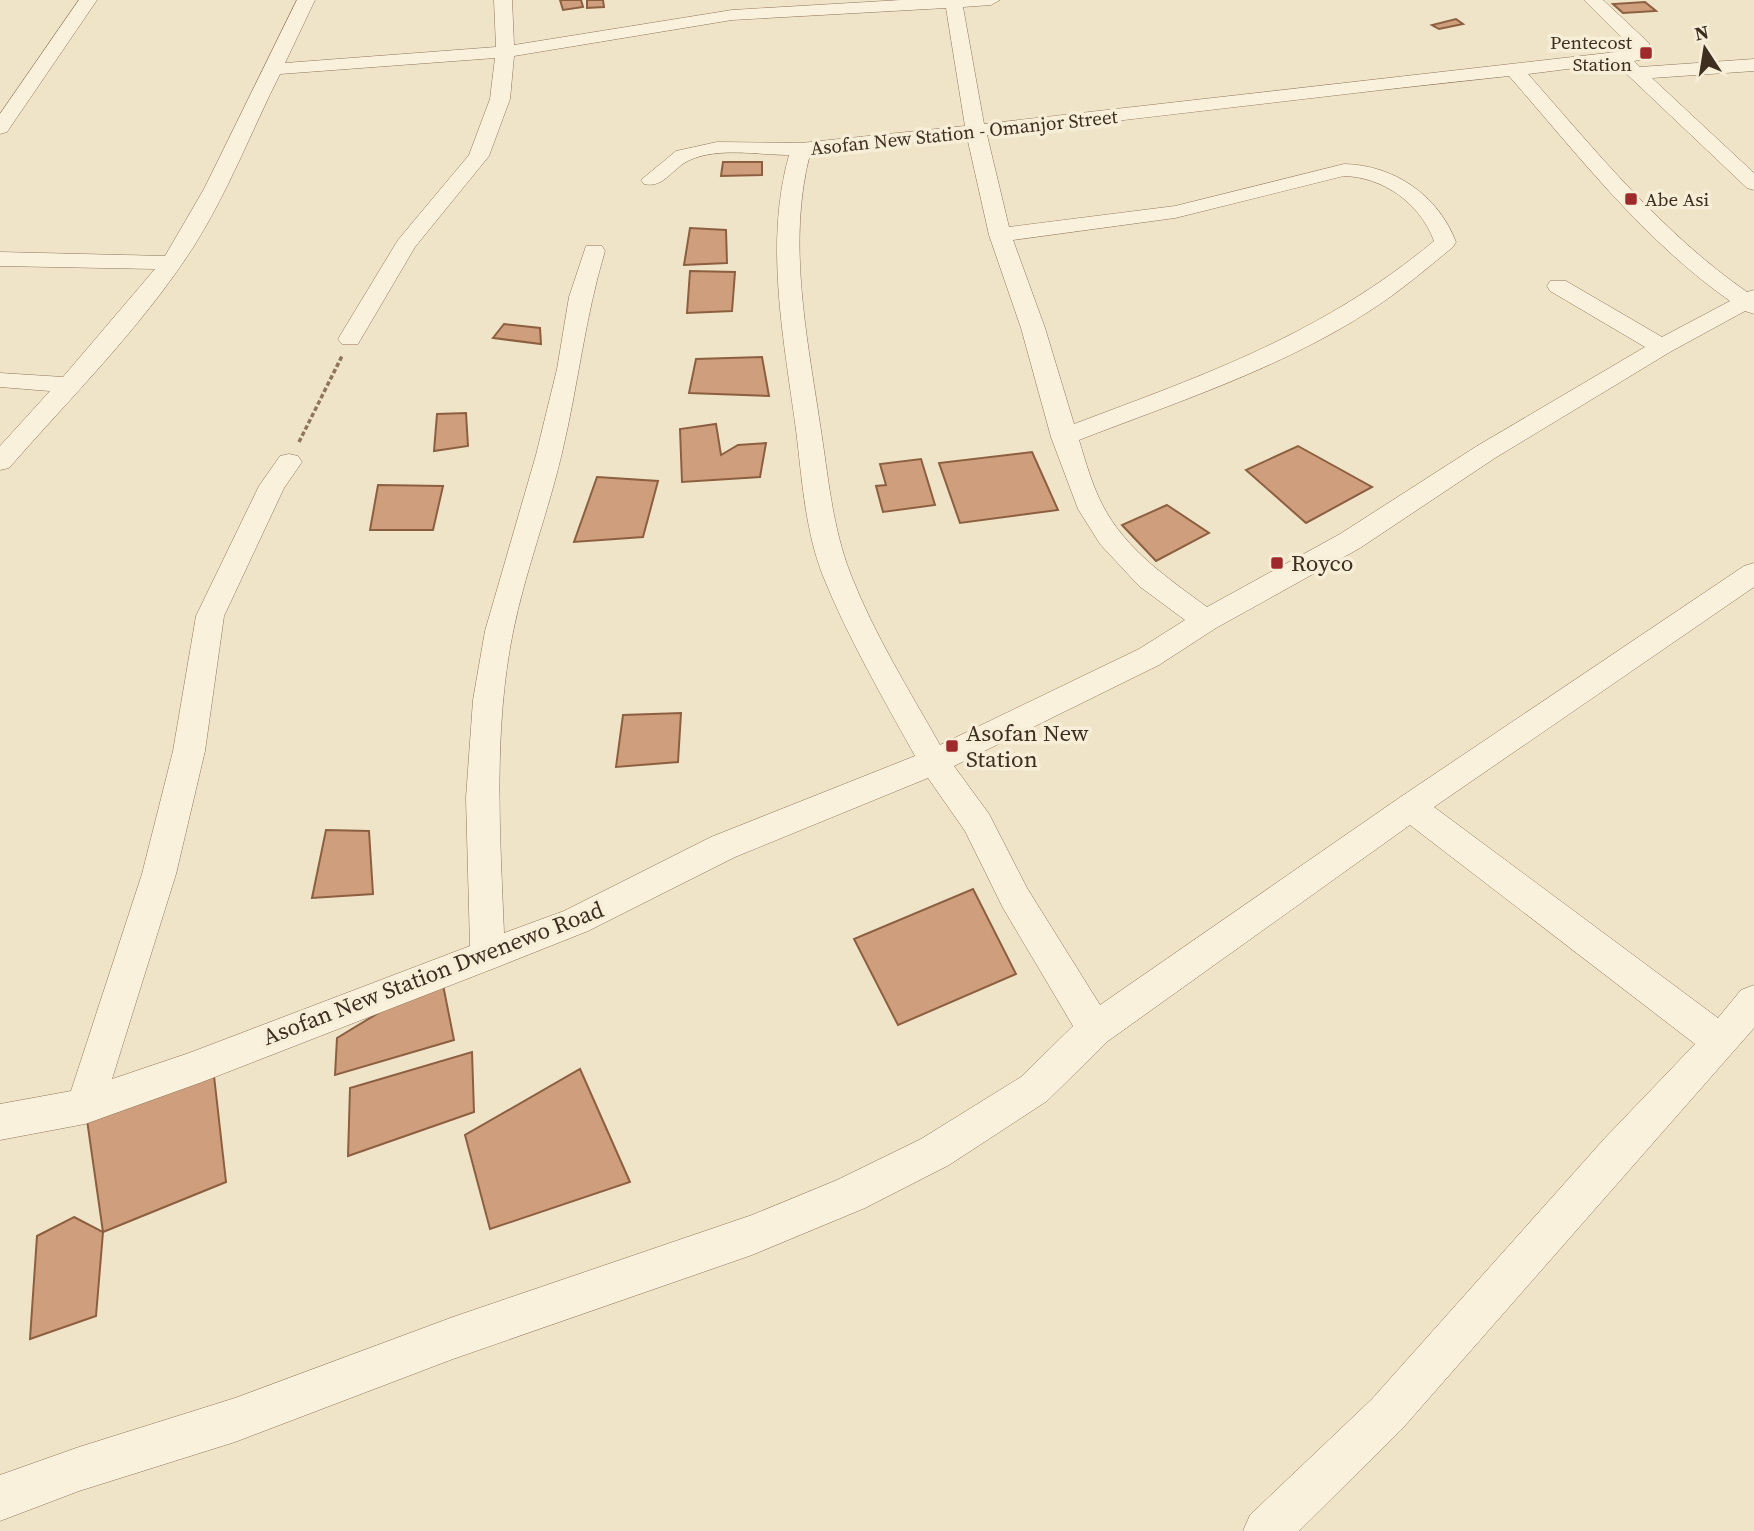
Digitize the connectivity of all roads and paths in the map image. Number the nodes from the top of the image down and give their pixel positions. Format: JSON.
{"nodes":[{"id":1,"x":88,"y":0,"type":"edge"},
{"id":2,"x":306,"y":0,"type":"edge"},
{"id":3,"x":503,"y":0,"type":"edge"},
{"id":4,"x":991,"y":0,"type":"edge"},
{"id":5,"x":1593,"y":0,"type":"edge"},
{"id":6,"x":954,"y":3,"type":"junction"},
{"id":7,"x":505,"y":52,"type":"junction"},
{"id":8,"x":1620,"y":58,"type":"junction"},
{"id":9,"x":1754,"y":65,"type":"edge"},
{"id":10,"x":275,"y":69,"type":"junction"},
{"id":11,"x":1514,"y":70,"type":"junction"},
{"id":12,"x":1636,"y":73,"type":"junction"},
{"id":13,"x":0,"y":128,"type":"edge"},
{"id":14,"x":976,"y":132,"type":"junction"},
{"id":15,"x":801,"y":149,"type":"junction"},
{"id":16,"x":650,"y":180,"type":"dead end"},
{"id":17,"x":1754,"y":184,"type":"edge"},
{"id":18,"x":1000,"y":235,"type":"junction"},
{"id":19,"x":594,"y":251,"type":"dead end"},
{"id":20,"x":0,"y":259,"type":"edge"},
{"id":21,"x":171,"y":263,"type":"junction"},
{"id":22,"x":1558,"y":286,"type":"dead end"},
{"id":23,"x":1751,"y":302,"type":"edge"},
{"id":24,"x":351,"y":340,"type":"joint"},
{"id":25,"x":1662,"y":346,"type":"junction"},
{"id":26,"x":0,"y":380,"type":"edge"},
{"id":27,"x":70,"y":385,"type":"junction"},
{"id":28,"x":1064,"y":437,"type":"junction"},
{"id":29,"x":0,"y":462,"type":"edge"},
{"id":30,"x":289,"y":462,"type":"joint"},
{"id":31,"x":1754,"y":573,"type":"edge"},
{"id":32,"x":1206,"y":621,"type":"junction"},
{"id":33,"x":934,"y":762,"type":"junction"},
{"id":34,"x":1410,"y":807,"type":"junction"},
{"id":35,"x":488,"y":955,"type":"junction"},
{"id":36,"x":1754,"y":1001,"type":"edge"},
{"id":37,"x":1095,"y":1029,"type":"junction"},
{"id":38,"x":1721,"y":1042,"type":"junction"},
{"id":39,"x":85,"y":1106,"type":"junction"},
{"id":40,"x":0,"y":1122,"type":"edge"},
{"id":41,"x":0,"y":1498,"type":"edge"},
{"id":42,"x":1266,"y":1531,"type":"edge"}],
"edges":[{"from":1,"to":13,"type":"street"},
{"from":2,"to":10,"type":"street"},
{"from":3,"to":7,"type":"street"},
{"from":4,"to":6,"type":"street"},
{"from":5,"to":8,"type":"street"},
{"from":6,"to":7,"type":"street"},
{"from":6,"to":14,"type":"street"},
{"from":7,"to":10,"type":"street"},
{"from":7,"to":24,"type":"street"},
{"from":8,"to":11,"type":"street","name":"Asofan New Station - Omanjor Street"},
{"from":8,"to":12,"type":"street"},
{"from":9,"to":12,"type":"street"},
{"from":10,"to":21,"type":"street"},
{"from":11,"to":14,"type":"street","name":"Asofan New Station - Omanjor Street"},
{"from":11,"to":23,"type":"street"},
{"from":12,"to":17,"type":"street"},
{"from":14,"to":15,"type":"street","name":"Asofan New Station - Omanjor Street"},
{"from":14,"to":18,"type":"street"},
{"from":15,"to":16,"type":"street"},
{"from":15,"to":33,"type":"street","name":"Asofan New Station - Omanjor Street"},
{"from":18,"to":28,"type":"street"},
{"from":18,"to":28,"type":"street"},
{"from":19,"to":35,"type":"street"},
{"from":20,"to":21,"type":"street"},
{"from":21,"to":27,"type":"street"},
{"from":22,"to":25,"type":"street"},
{"from":23,"to":25,"type":"street","name":"Asofan New Station Dwenewo Road"},
{"from":24,"to":30,"type":"path"},
{"from":25,"to":32,"type":"street","name":"Asofan New Station Dwenewo Road"},
{"from":26,"to":27,"type":"street"},
{"from":27,"to":29,"type":"street"},
{"from":28,"to":32,"type":"street"},
{"from":30,"to":39,"type":"street"},
{"from":31,"to":34,"type":"street"},
{"from":32,"to":33,"type":"street","name":"Asofan New Station Dwenewo Road"},
{"from":33,"to":35,"type":"street","name":"Asofan New Station Dwenewo Road"},
{"from":33,"to":37,"type":"street","name":"Asofan New Station - Omanjor Street"},
{"from":34,"to":37,"type":"street"},
{"from":34,"to":38,"type":"street"},
{"from":35,"to":39,"type":"street","name":"Asofan New Station Dwenewo Road"},
{"from":36,"to":38,"type":"street"},
{"from":37,"to":41,"type":"street"},
{"from":38,"to":42,"type":"street"},
{"from":39,"to":40,"type":"street","name":"Asofan New Station Dwenewo Road"}]}
